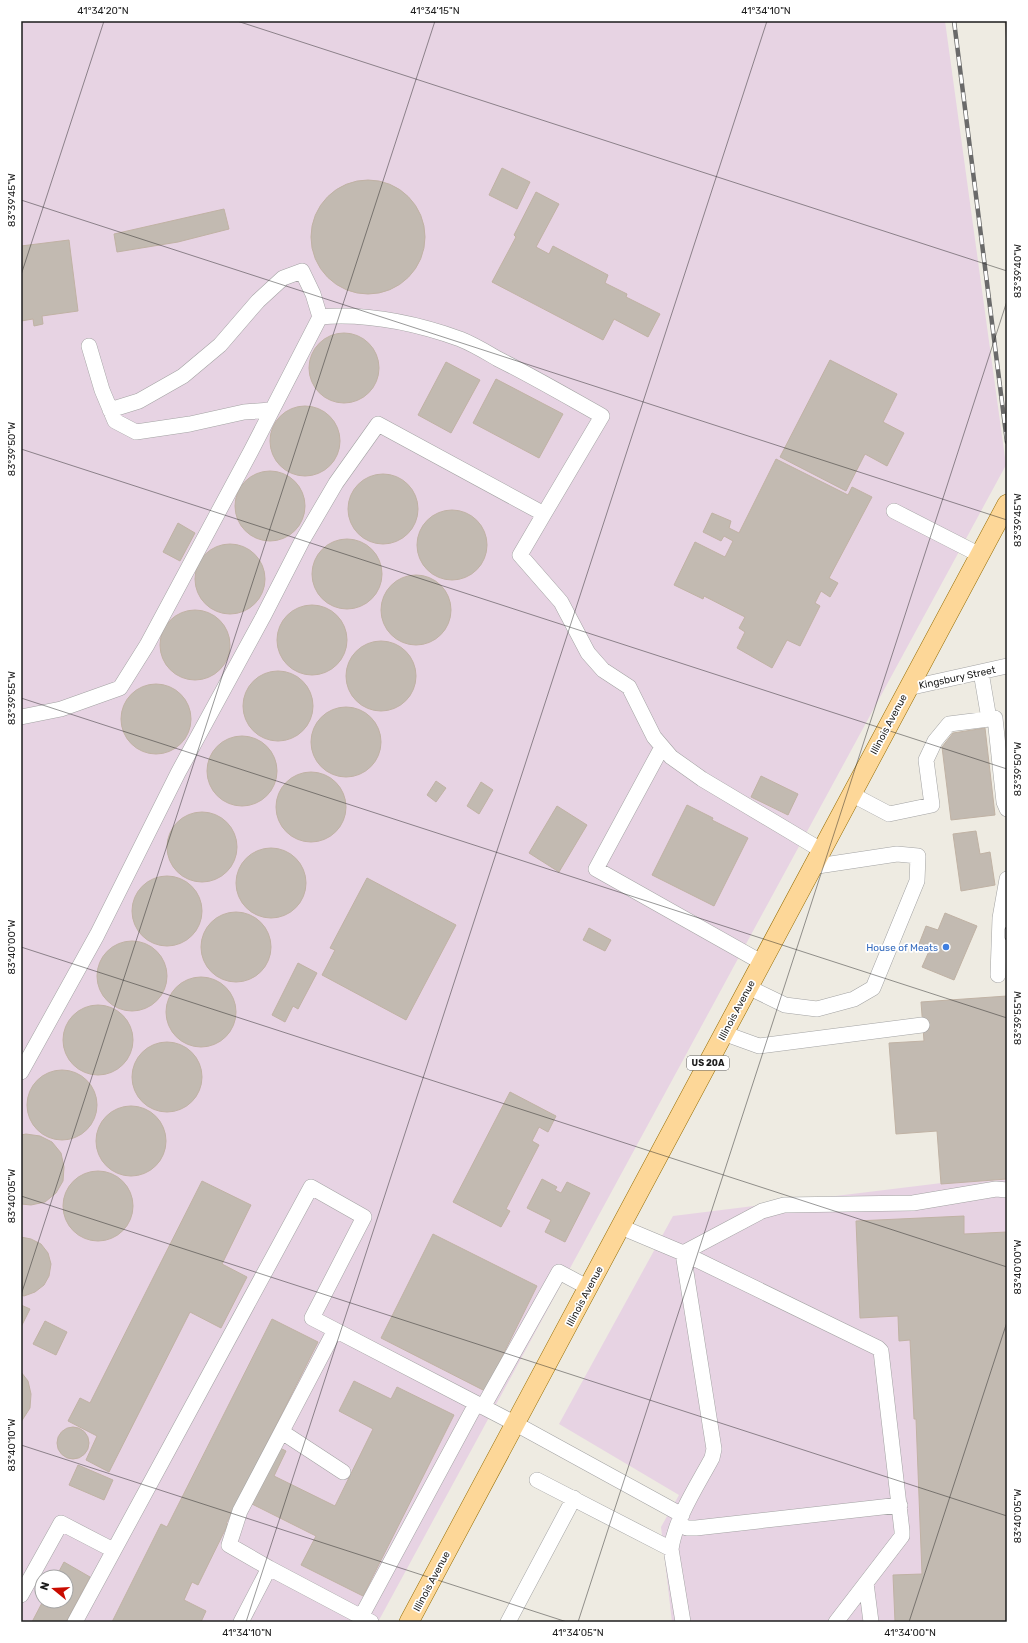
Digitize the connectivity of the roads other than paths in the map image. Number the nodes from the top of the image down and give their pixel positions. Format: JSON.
{"nodes":[{"id":1,"x":320,"y":317,"type":"junction"},
{"id":2,"x":89,"y":346,"type":"dead end"},
{"id":3,"x":110,"y":410,"type":"junction"},
{"id":4,"x":271,"y":410,"type":"junction"},
{"id":5,"x":1007,"y":504,"type":"edge"},
{"id":6,"x":894,"y":511,"type":"dead end"},
{"id":7,"x":544,"y":514,"type":"junction"},
{"id":8,"x":980,"y":555,"type":"junction"},
{"id":9,"x":1007,"y":666,"type":"edge"},
{"id":10,"x":981,"y":672,"type":"junction"},
{"id":11,"x":908,"y":688,"type":"junction"},
{"id":12,"x":21,"y":717,"type":"edge"},
{"id":13,"x":989,"y":719,"type":"junction"},
{"id":14,"x":662,"y":747,"type":"junction"},
{"id":15,"x":851,"y":794,"type":"junction"},
{"id":16,"x":1007,"y":810,"type":"edge"},
{"id":17,"x":821,"y":850,"type":"junction"},
{"id":18,"x":811,"y":867,"type":"junction"},
{"id":19,"x":1007,"y":879,"type":"edge"},
{"id":20,"x":761,"y":962,"type":"junction"},
{"id":21,"x":998,"y":975,"type":"dead end"},
{"id":22,"x":748,"y":987,"type":"junction"},
{"id":23,"x":922,"y":1025,"type":"dead end"},
{"id":24,"x":723,"y":1033,"type":"junction"},
{"id":25,"x":21,"y":1072,"type":"edge"},
{"id":26,"x":1007,"y":1190,"type":"edge"},
{"id":27,"x":621,"y":1227,"type":"junction"},
{"id":28,"x":683,"y":1253,"type":"junction"},
{"id":29,"x":589,"y":1288,"type":"junction"},
{"id":30,"x":335,"y":1330,"type":"junction"},
{"id":31,"x":480,"y":1405,"type":"junction"},
{"id":32,"x":516,"y":1424,"type":"junction"},
{"id":33,"x":282,"y":1432,"type":"junction"},
{"id":34,"x":343,"y":1472,"type":"dead end"},
{"id":35,"x":537,"y":1480,"type":"dead end"},
{"id":36,"x":574,"y":1498,"type":"junction"},
{"id":37,"x":900,"y":1505,"type":"junction"},
{"id":38,"x":681,"y":1519,"type":"junction"},
{"id":39,"x":671,"y":1549,"type":"junction"},
{"id":40,"x":113,"y":1550,"type":"junction"},
{"id":41,"x":269,"y":1568,"type":"junction"},
{"id":42,"x":866,"y":1582,"type":"junction"},
{"id":43,"x":21,"y":1595,"type":"edge"},
{"id":44,"x":366,"y":1619,"type":"edge"},
{"id":45,"x":75,"y":1622,"type":"edge"},
{"id":46,"x":241,"y":1622,"type":"edge"},
{"id":47,"x":409,"y":1622,"type":"edge"},
{"id":48,"x":508,"y":1622,"type":"edge"},
{"id":49,"x":682,"y":1622,"type":"edge"},
{"id":50,"x":836,"y":1622,"type":"edge"},
{"id":51,"x":871,"y":1622,"type":"edge"}],
"edges":[{"from":1,"to":3,"type":"street"},
{"from":1,"to":4,"type":"street"},
{"from":1,"to":7,"type":"street"},
{"from":2,"to":3,"type":"street"},
{"from":3,"to":4,"type":"street"},
{"from":4,"to":12,"type":"street"},
{"from":5,"to":8,"type":"main road","name":"Illinois Avenue","number":"US 20A"},
{"from":6,"to":8,"type":"street"},
{"from":7,"to":14,"type":"street"},
{"from":7,"to":25,"type":"street"},
{"from":8,"to":11,"type":"main road","name":"Illinois Avenue","number":"US 20A"},
{"from":9,"to":10,"type":"street","name":"Kingsbury Street"},
{"from":10,"to":11,"type":"street","name":"Kingsbury Street"},
{"from":10,"to":13,"type":"street"},
{"from":11,"to":15,"type":"main road","name":"Illinois Avenue","number":"US 20A"},
{"from":13,"to":15,"type":"street"},
{"from":13,"to":16,"type":"street"},
{"from":14,"to":17,"type":"street"},
{"from":14,"to":20,"type":"street"},
{"from":15,"to":17,"type":"main road","name":"Illinois Avenue","number":"US 20A"},
{"from":17,"to":18,"type":"main road","name":"Illinois Avenue","number":"US 20A"},
{"from":18,"to":20,"type":"main road","name":"Illinois Avenue","number":"US 20A"},
{"from":18,"to":22,"type":"street"},
{"from":19,"to":21,"type":"street"},
{"from":20,"to":22,"type":"main road","name":"Illinois Avenue","number":"US 20A"},
{"from":22,"to":24,"type":"main road","name":"Illinois Avenue","number":"US 20A"},
{"from":23,"to":24,"type":"street"},
{"from":24,"to":27,"type":"main road","name":"Illinois Avenue","number":"US 20A"},
{"from":26,"to":28,"type":"street"},
{"from":27,"to":28,"type":"street"},
{"from":27,"to":29,"type":"main road","name":"Illinois Avenue","number":"US 20A"},
{"from":28,"to":37,"type":"street"},
{"from":28,"to":38,"type":"street"},
{"from":29,"to":31,"type":"street"},
{"from":29,"to":32,"type":"main road","name":"Illinois Avenue","number":"US 20A"},
{"from":30,"to":31,"type":"street"},
{"from":30,"to":33,"type":"street"},
{"from":30,"to":40,"type":"street"},
{"from":31,"to":32,"type":"street"},
{"from":31,"to":44,"type":"street"},
{"from":32,"to":38,"type":"street"},
{"from":32,"to":47,"type":"main road","name":"Illinois Avenue","number":"US 20A"},
{"from":33,"to":34,"type":"street"},
{"from":33,"to":41,"type":"street"},
{"from":35,"to":36,"type":"street"},
{"from":36,"to":39,"type":"street"},
{"from":36,"to":48,"type":"street"},
{"from":37,"to":38,"type":"street"},
{"from":37,"to":42,"type":"street"},
{"from":38,"to":39,"type":"street"},
{"from":39,"to":49,"type":"street"},
{"from":40,"to":43,"type":"street"},
{"from":40,"to":45,"type":"street"},
{"from":41,"to":44,"type":"street"},
{"from":41,"to":46,"type":"street"},
{"from":42,"to":50,"type":"street"},
{"from":42,"to":51,"type":"street"}]}
